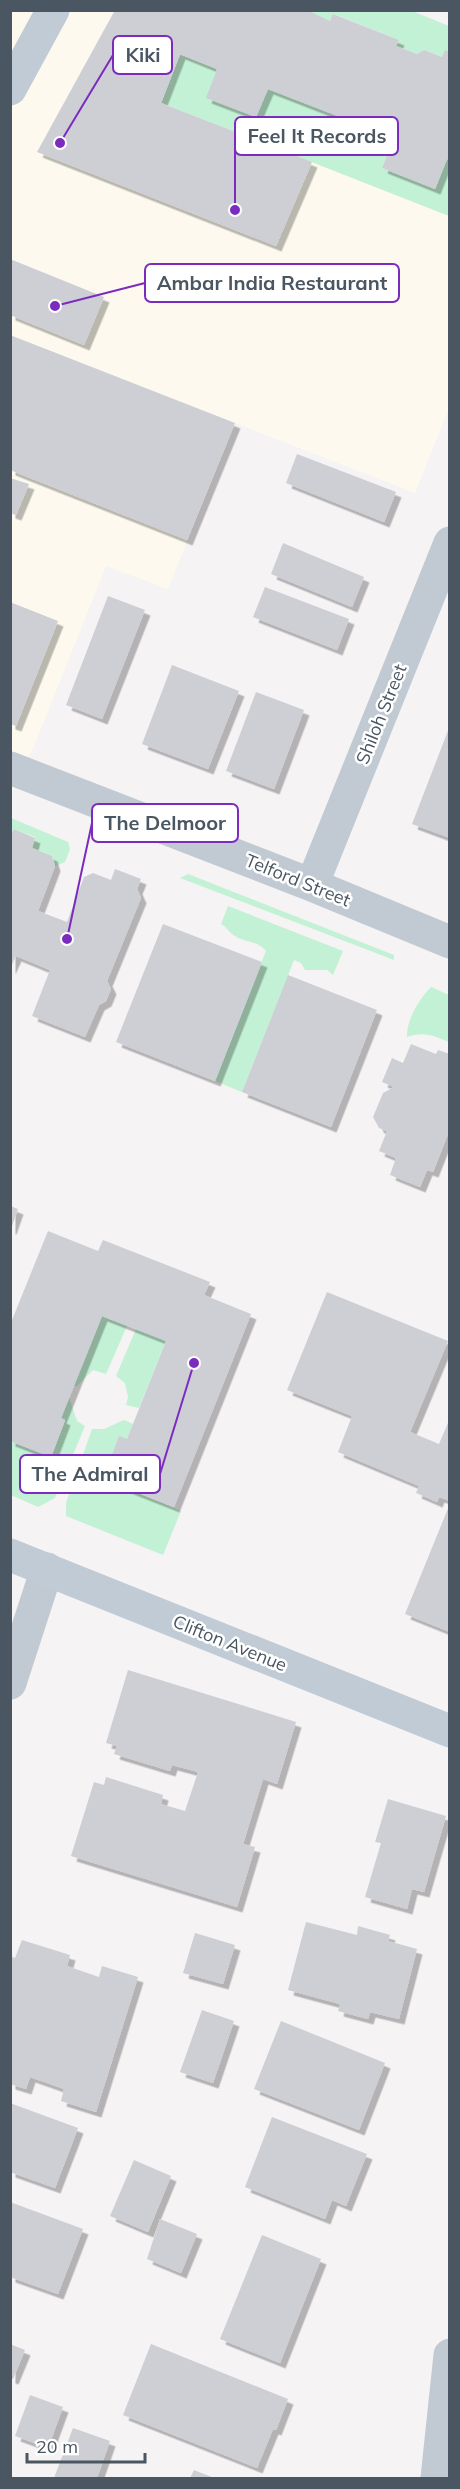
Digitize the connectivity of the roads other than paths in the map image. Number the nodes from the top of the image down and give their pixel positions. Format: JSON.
{"nodes":[{"id":1,"x":53,"y":10,"type":"edge"},
{"id":2,"x":10,"y":89,"type":"edge"},
{"id":3,"x":450,"y":543,"type":"edge"},
{"id":4,"x":10,"y":768,"type":"edge"},
{"id":5,"x":312,"y":885,"type":"junction"},
{"id":6,"x":450,"y":942,"type":"edge"},
{"id":7,"x":10,"y":1554,"type":"edge"},
{"id":8,"x":47,"y":1569,"type":"junction"},
{"id":9,"x":10,"y":1683,"type":"edge"},
{"id":10,"x":450,"y":1731,"type":"edge"},
{"id":11,"x":450,"y":2355,"type":"edge"},
{"id":12,"x":437,"y":2478,"type":"edge"}],
"edges":[{"from":1,"to":2,"type":"main road"},
{"from":3,"to":5,"type":"street","name":"Shiloh Street"},
{"from":4,"to":5,"type":"street","name":"Telford Street"},
{"from":5,"to":6,"type":"street","name":"Telford Street"},
{"from":7,"to":8,"type":"main road","name":"Clifton Avenue"},
{"from":8,"to":9,"type":"street"},
{"from":8,"to":10,"type":"main road","name":"Clifton Avenue"},
{"from":11,"to":12,"type":"street"}]}
